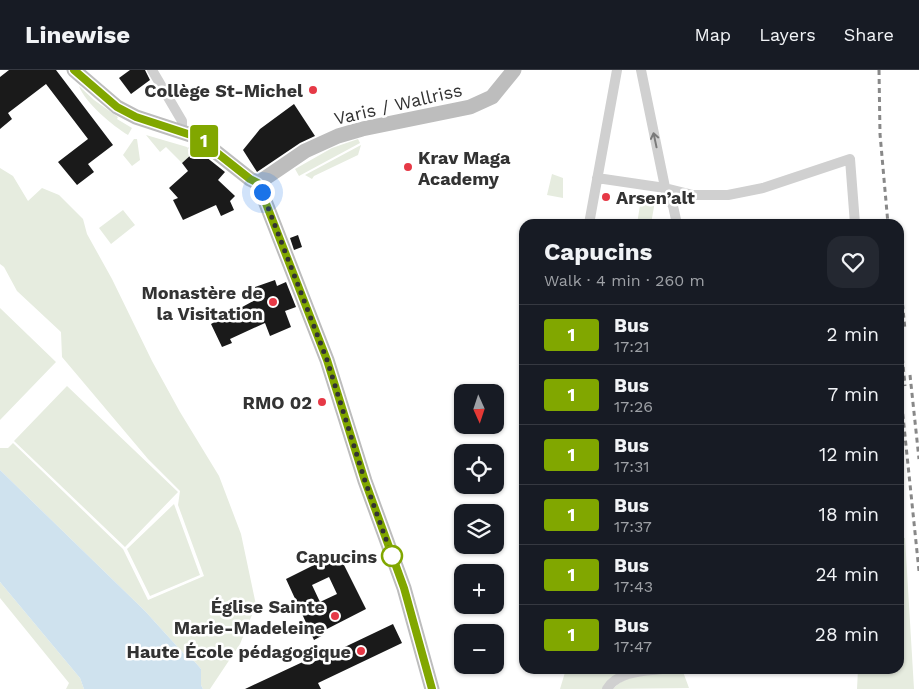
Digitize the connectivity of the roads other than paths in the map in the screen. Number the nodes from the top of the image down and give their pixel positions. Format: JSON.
{"nodes":[{"id":1,"x":74,"y":70,"type":"edge"},
{"id":2,"x":152,"y":70,"type":"edge"},
{"id":3,"x":514,"y":70,"type":"edge"},
{"id":4,"x":617,"y":70,"type":"edge"},
{"id":5,"x":641,"y":70,"type":"edge"},
{"id":6,"x":182,"y":132,"type":"junction"},
{"id":7,"x":598,"y":178,"type":"junction"},
{"id":8,"x":258,"y":183,"type":"junction"},
{"id":9,"x":665,"y":188,"type":"junction"},
{"id":10,"x":590,"y":219,"type":"edge"},
{"id":11,"x":676,"y":219,"type":"edge"},
{"id":12,"x":855,"y":219,"type":"edge"},
{"id":13,"x":630,"y":674,"type":"edge"},
{"id":14,"x":432,"y":689,"type":"edge"},
{"id":15,"x":607,"y":689,"type":"edge"}],
"edges":[{"from":1,"to":6,"type":"main road"},
{"from":2,"to":6,"type":"street"},
{"from":3,"to":8,"type":"main road","name":"Varis / Wallriss"},
{"from":4,"to":7,"type":"street"},
{"from":9,"to":5,"type":"street","one_way":true},
{"from":6,"to":8,"type":"main road"},
{"from":7,"to":9,"type":"street"},
{"from":7,"to":10,"type":"street"},
{"from":8,"to":14,"type":"main road"},
{"from":9,"to":11,"type":"street"},
{"from":9,"to":12,"type":"street"},
{"from":13,"to":15,"type":"street"}]}
